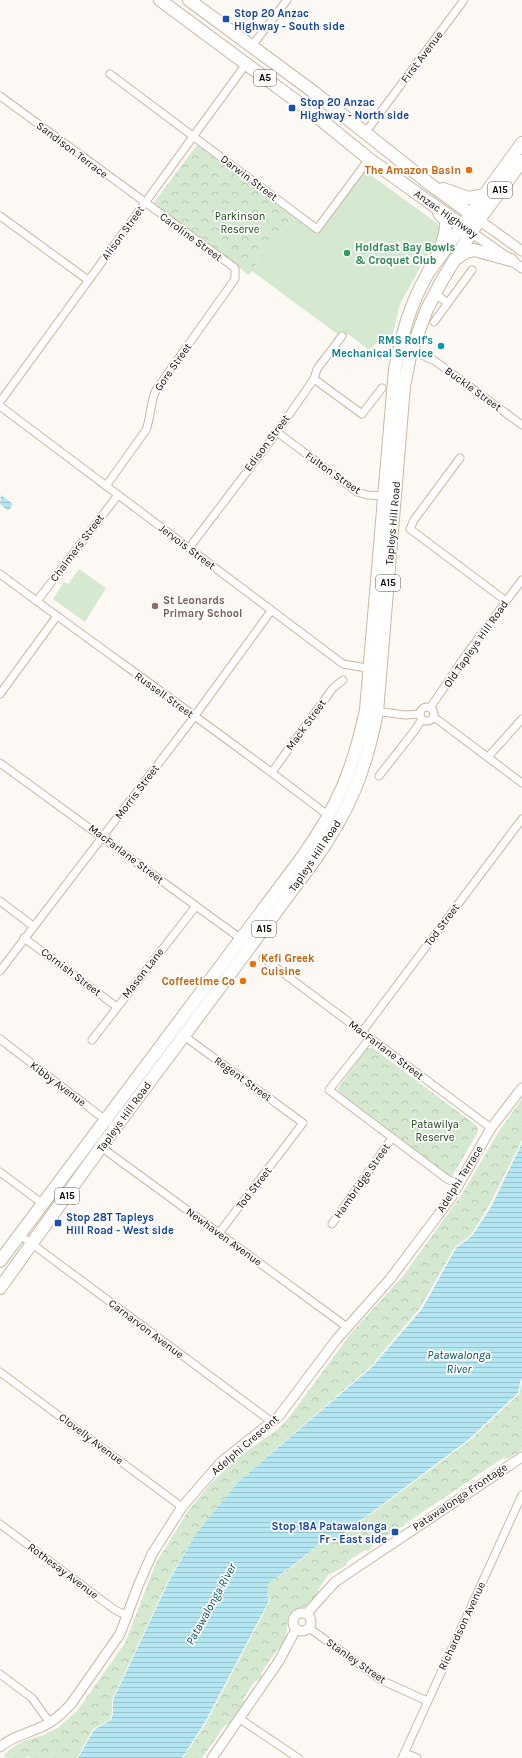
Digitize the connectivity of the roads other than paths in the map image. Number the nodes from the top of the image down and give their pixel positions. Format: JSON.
{"nodes":[{"id":1,"x":160,"y":0,"type":"edge"},
{"id":2,"x":189,"y":0,"type":"edge"},
{"id":3,"x":287,"y":0,"type":"edge"},
{"id":4,"x":464,"y":0,"type":"edge"},
{"id":5,"x":201,"y":8,"type":"junction"},
{"id":6,"x":179,"y":14,"type":"junction"},
{"id":7,"x":197,"y":27,"type":"junction"},
{"id":8,"x":252,"y":46,"type":"junction"},
{"id":9,"x":246,"y":64,"type":"junction"},
{"id":10,"x":110,"y":74,"type":"dead end"},
{"id":11,"x":302,"y":83,"type":"junction"},
{"id":12,"x":316,"y":93,"type":"junction"},
{"id":13,"x":0,"y":96,"type":"edge"},
{"id":14,"x":294,"y":100,"type":"junction"},
{"id":15,"x":315,"y":115,"type":"junction"},
{"id":16,"x":365,"y":133,"type":"junction"},
{"id":17,"x":193,"y":136,"type":"junction"},
{"id":18,"x":522,"y":143,"type":"edge"},
{"id":19,"x":369,"y":159,"type":"junction"},
{"id":20,"x":522,"y":161,"type":"edge"},
{"id":21,"x":431,"y":185,"type":"junction"},
{"id":22,"x":485,"y":195,"type":"junction"},
{"id":23,"x":144,"y":203,"type":"junction"},
{"id":24,"x":429,"y":204,"type":"junction"},
{"id":25,"x":0,"y":216,"type":"edge"},
{"id":26,"x":475,"y":217,"type":"junction"},
{"id":27,"x":467,"y":229,"type":"junction"},
{"id":28,"x":522,"y":252,"type":"edge"},
{"id":29,"x":456,"y":259,"type":"junction"},
{"id":30,"x":511,"y":260,"type":"junction"},
{"id":31,"x":522,"y":268,"type":"edge"},
{"id":32,"x":472,"y":270,"type":"dead end"},
{"id":33,"x":236,"y":271,"type":"joint"},
{"id":34,"x":428,"y":273,"type":"junction"},
{"id":35,"x":88,"y":280,"type":"junction"},
{"id":36,"x":434,"y":294,"type":"junction"},
{"id":37,"x":448,"y":303,"type":"junction"},
{"id":38,"x":434,"y":322,"type":"dead end"},
{"id":39,"x":342,"y":336,"type":"dead end"},
{"id":40,"x":399,"y":350,"type":"junction"},
{"id":41,"x":411,"y":352,"type":"junction"},
{"id":42,"x":314,"y":379,"type":"junction"},
{"id":43,"x":382,"y":388,"type":"dead end"},
{"id":44,"x":0,"y":402,"type":"edge"},
{"id":45,"x":0,"y":406,"type":"edge"},
{"id":46,"x":522,"y":425,"type":"edge"},
{"id":47,"x":277,"y":432,"type":"junction"},
{"id":48,"x":460,"y":458,"type":"dead end"},
{"id":49,"x":106,"y":486,"type":"junction"},
{"id":50,"x":118,"y":495,"type":"junction"},
{"id":51,"x":390,"y":496,"type":"junction"},
{"id":52,"x":189,"y":548,"type":"junction"},
{"id":53,"x":0,"y":574,"type":"edge"},
{"id":54,"x":522,"y":580,"type":"edge"},
{"id":55,"x":37,"y":601,"type":"junction"},
{"id":56,"x":506,"y":601,"type":"junction"},
{"id":57,"x":271,"y":612,"type":"junction"},
{"id":58,"x":57,"y":616,"type":"junction"},
{"id":59,"x":376,"y":669,"type":"junction"},
{"id":60,"x":343,"y":680,"type":"dead end"},
{"id":61,"x":0,"y":694,"type":"edge"},
{"id":62,"x":430,"y":708,"type":"junction"},
{"id":63,"x":372,"y":711,"type":"junction"},
{"id":64,"x":421,"y":716,"type":"junction"},
{"id":65,"x":194,"y":717,"type":"junction"},
{"id":66,"x":434,"y":717,"type":"junction"},
{"id":67,"x":522,"y":718,"type":"edge"},
{"id":68,"x":488,"y":757,"type":"junction"},
{"id":69,"x":0,"y":763,"type":"edge"},
{"id":70,"x":272,"y":772,"type":"junction"},
{"id":71,"x":379,"y":776,"type":"dead end"},
{"id":72,"x":522,"y":783,"type":"edge"},
{"id":73,"x":329,"y":816,"type":"junction"},
{"id":74,"x":522,"y":819,"type":"edge"},
{"id":75,"x":103,"y":837,"type":"junction"},
{"id":76,"x":0,"y":901,"type":"edge"},
{"id":77,"x":196,"y":906,"type":"junction"},
{"id":78,"x":33,"y":926,"type":"junction"},
{"id":79,"x":24,"y":938,"type":"junction"},
{"id":80,"x":240,"y":938,"type":"junction"},
{"id":81,"x":251,"y":946,"type":"junction"},
{"id":82,"x":263,"y":958,"type":"dead end"},
{"id":83,"x":0,"y":971,"type":"edge"},
{"id":84,"x":117,"y":1007,"type":"junction"},
{"id":85,"x":362,"y":1032,"type":"junction"},
{"id":86,"x":184,"y":1036,"type":"junction"},
{"id":87,"x":370,"y":1038,"type":"junction"},
{"id":88,"x":0,"y":1039,"type":"edge"},
{"id":89,"x":92,"y":1040,"type":"dead end"},
{"id":90,"x":522,"y":1088,"type":"edge"},
{"id":91,"x":105,"y":1120,"type":"junction"},
{"id":92,"x":303,"y":1123,"type":"joint"},
{"id":93,"x":116,"y":1128,"type":"junction"},
{"id":94,"x":491,"y":1128,"type":"junction"},
{"id":95,"x":392,"y":1138,"type":"junction"},
{"id":96,"x":101,"y":1147,"type":"junction"},
{"id":97,"x":0,"y":1172,"type":"edge"},
{"id":98,"x":458,"y":1184,"type":"junction"},
{"id":99,"x":43,"y":1204,"type":"junction"},
{"id":100,"x":332,"y":1224,"type":"dead end"},
{"id":101,"x":219,"y":1233,"type":"junction"},
{"id":102,"x":20,"y":1235,"type":"junction"},
{"id":103,"x":32,"y":1244,"type":"junction"},
{"id":104,"x":0,"y":1261,"type":"edge"},
{"id":105,"x":397,"y":1270,"type":"joint"},
{"id":106,"x":0,"y":1288,"type":"edge"},
{"id":107,"x":347,"y":1327,"type":"junction"},
{"id":108,"x":0,"y":1372,"type":"edge"},
{"id":109,"x":272,"y":1422,"type":"junction"},
{"id":110,"x":522,"y":1458,"type":"edge"},
{"id":111,"x":522,"y":1495,"type":"edge"},
{"id":112,"x":182,"y":1507,"type":"junction"},
{"id":113,"x":0,"y":1524,"type":"edge"},
{"id":114,"x":307,"y":1613,"type":"junction"},
{"id":115,"x":128,"y":1616,"type":"junction"},
{"id":116,"x":309,"y":1628,"type":"junction"},
{"id":117,"x":296,"y":1629,"type":"junction"},
{"id":118,"x":0,"y":1674,"type":"edge"},
{"id":119,"x":427,"y":1702,"type":"junction"},
{"id":120,"x":240,"y":1719,"type":"junction"},
{"id":121,"x":50,"y":1723,"type":"junction"},
{"id":122,"x":0,"y":1746,"type":"edge"},
{"id":123,"x":404,"y":1755,"type":"edge"},
{"id":124,"x":212,"y":1758,"type":"edge"},
{"id":125,"x":298,"y":1758,"type":"edge"},
{"id":126,"x":417,"y":1758,"type":"edge"}],
"edges":[{"from":1,"to":6,"type":"main road","name":"Anzac Highway","number":"A5"},
{"from":2,"to":5,"type":"main road","name":"Anzac Highway","number":"A5"},
{"from":2,"to":6,"type":"main road"},
{"from":3,"to":8,"type":"street"},
{"from":4,"to":16,"type":"street","name":"First Avenue"},
{"from":5,"to":7,"type":"main road"},
{"from":5,"to":8,"type":"main road","name":"Anzac Highway","number":"A5"},
{"from":6,"to":7,"type":"main road","name":"Anzac Highway","number":"A5"},
{"from":7,"to":9,"type":"main road","name":"Anzac Highway","number":"A5"},
{"from":8,"to":11,"type":"main road","name":"Anzac Highway","number":"A5"},
{"from":9,"to":14,"type":"main road","name":"Anzac Highway","number":"A5"},
{"from":9,"to":17,"type":"street","name":"Alison Street"},
{"from":10,"to":17,"type":"street","name":"Darwin Street"},
{"from":11,"to":12,"type":"main road","name":"Anzac Highway","number":"A5"},
{"from":11,"to":14,"type":"main road"},
{"from":12,"to":15,"type":"main road"},
{"from":12,"to":16,"type":"main road","name":"Anzac Highway","number":"A5"},
{"from":13,"to":23,"type":"street","name":"Sandison Terrace"},
{"from":14,"to":15,"type":"main road","name":"Anzac Highway","number":"A5"},
{"from":15,"to":19,"type":"main road","name":"Anzac Highway","number":"A5"},
{"from":16,"to":21,"type":"main road","name":"Anzac Highway","number":"A5"},
{"from":17,"to":19,"type":"street","name":"Darwin Street"},
{"from":17,"to":23,"type":"street","name":"Alison Street"},
{"from":18,"to":22,"type":"main road","number":"A15"},
{"from":19,"to":24,"type":"main road","name":"Anzac Highway","number":"A5"},
{"from":20,"to":26,"type":"main road","number":"A15"},
{"from":21,"to":22,"type":"main road"},
{"from":21,"to":26,"type":"main road","name":"Anzac Highway","number":"A5"},
{"from":22,"to":26,"type":"main road","number":"A15"},
{"from":23,"to":33,"type":"street","name":"Caroline Street"},
{"from":23,"to":35,"type":"street","name":"Alison Street"},
{"from":24,"to":27,"type":"main road","name":"Anzac Highway","number":"A5"},
{"from":24,"to":34,"type":"main road"},
{"from":25,"to":35,"type":"street"},
{"from":26,"to":27,"type":"main road","number":"A15"},
{"from":26,"to":28,"type":"street","name":"Anzac Highway"},
{"from":27,"to":29,"type":"main road","name":"Tapleys Hill Road","number":"A15"},
{"from":27,"to":30,"type":"street","name":"Anzac Highway"},
{"from":27,"to":34,"type":"main road","name":"Tapleys Hill Road","number":"A15"},
{"from":29,"to":30,"type":"main road"},
{"from":29,"to":36,"type":"main road","name":"Tapleys Hill Road","number":"A15"},
{"from":30,"to":31,"type":"street","name":"Anzac Highway"},
{"from":32,"to":37,"type":"street"},
{"from":33,"to":49,"type":"street","name":"Gore Street"},
{"from":34,"to":40,"type":"main road","name":"Tapleys Hill Road","number":"A15"},
{"from":35,"to":44,"type":"street","name":"Alison Street"},
{"from":36,"to":37,"type":"street"},
{"from":36,"to":41,"type":"main road","name":"Tapleys Hill Road","number":"A15"},
{"from":37,"to":38,"type":"street"},
{"from":39,"to":42,"type":"street","name":"Edison Street"},
{"from":40,"to":41,"type":"street","name":"Buckle Street"},
{"from":40,"to":51,"type":"main road","name":"Tapleys Hill Road","number":"A15"},
{"from":41,"to":46,"type":"street","name":"Buckle Street"},
{"from":41,"to":51,"type":"main road","name":"Tapleys Hill Road","number":"A15"},
{"from":42,"to":43,"type":"street"},
{"from":42,"to":47,"type":"street","name":"Edison Street"},
{"from":45,"to":49,"type":"street","name":"Jervois Street"},
{"from":47,"to":51,"type":"street","name":"Fulton Street"},
{"from":47,"to":52,"type":"street","name":"Edison Street"},
{"from":48,"to":56,"type":"street"},
{"from":49,"to":50,"type":"street","name":"Jervois Street"},
{"from":50,"to":52,"type":"street","name":"Jervois Street"},
{"from":50,"to":55,"type":"street","name":"Chalmers Street"},
{"from":51,"to":59,"type":"main road","name":"Tapleys Hill Road","number":"A15"},
{"from":52,"to":57,"type":"street","name":"Jervois Street"},
{"from":53,"to":55,"type":"street","name":"Russell Street"},
{"from":54,"to":56,"type":"street","name":"Old Tapleys Hill Road"},
{"from":55,"to":58,"type":"street","name":"Russell Street"},
{"from":56,"to":62,"type":"street","name":"Old Tapleys Hill Road"},
{"from":57,"to":59,"type":"street","name":"Jervois Street"},
{"from":57,"to":65,"type":"street","name":"Morris Street"},
{"from":58,"to":61,"type":"street"},
{"from":58,"to":65,"type":"street","name":"Russell Street"},
{"from":59,"to":63,"type":"main road","name":"Tapleys Hill Road","number":"A15"},
{"from":60,"to":70,"type":"street","name":"Mack Street"},
{"from":62,"to":64,"type":"street"},
{"from":62,"to":66,"type":"street"},
{"from":63,"to":64,"type":"street"},
{"from":63,"to":73,"type":"main road","name":"Tapleys Hill Road","number":"A15"},
{"from":63,"to":81,"type":"main road","name":"Tapleys Hill Road","number":"A15"},
{"from":64,"to":66,"type":"street"},
{"from":64,"to":71,"type":"street"},
{"from":65,"to":70,"type":"street","name":"Russell Street"},
{"from":65,"to":75,"type":"street","name":"Morris Street"},
{"from":66,"to":68,"type":"street"},
{"from":67,"to":68,"type":"street"},
{"from":68,"to":72,"type":"street"},
{"from":69,"to":75,"type":"street","name":"MacFarlane Street"},
{"from":70,"to":73,"type":"street","name":"Russell Street"},
{"from":73,"to":80,"type":"main road","name":"Tapleys Hill Road","number":"A15"},
{"from":74,"to":85,"type":"street","name":"Tod Street"},
{"from":75,"to":77,"type":"street","name":"MacFarlane Street"},
{"from":75,"to":78,"type":"street","name":"Morris Street"},
{"from":76,"to":78,"type":"street"},
{"from":77,"to":80,"type":"street","name":"MacFarlane Street"},
{"from":77,"to":84,"type":"street","name":"Mason Lane"},
{"from":78,"to":79,"type":"street","name":"Morris Street"},
{"from":79,"to":83,"type":"street","name":"Morris Street"},
{"from":79,"to":84,"type":"street","name":"Cornish Street"},
{"from":80,"to":81,"type":"street","name":"MacFarlane Street"},
{"from":80,"to":91,"type":"main road","name":"Tapleys Hill Road","number":"A15"},
{"from":81,"to":86,"type":"main road","name":"Tapleys Hill Road","number":"A15"},
{"from":82,"to":85,"type":"street","name":"MacFarlane Street"},
{"from":84,"to":89,"type":"street","name":"Mason Lane"},
{"from":85,"to":87,"type":"street","name":"MacFarlane Street"},
{"from":86,"to":92,"type":"street","name":"Regent Street"},
{"from":86,"to":93,"type":"main road","name":"Tapleys Hill Road","number":"A15"},
{"from":87,"to":94,"type":"street","name":"MacFarlane Street"},
{"from":87,"to":95,"type":"street"},
{"from":88,"to":91,"type":"street","name":"Kibby Avenue"},
{"from":90,"to":94,"type":"street","name":"Adelphi Terrace"},
{"from":91,"to":93,"type":"street","name":"Kibby Avenue"},
{"from":91,"to":99,"type":"main road","name":"Tapleys Hill Road","number":"A15"},
{"from":92,"to":101,"type":"street","name":"Tod Street"},
{"from":93,"to":96,"type":"main road","name":"Tapleys Hill Road","number":"A15"},
{"from":94,"to":98,"type":"street","name":"Adelphi Terrace"},
{"from":95,"to":98,"type":"street"},
{"from":95,"to":100,"type":"street","name":"Hambridge Street"},
{"from":96,"to":101,"type":"street","name":"Newhaven Avenue"},
{"from":96,"to":103,"type":"main road","name":"Tapleys Hill Road","number":"A15"},
{"from":97,"to":99,"type":"street"},
{"from":98,"to":105,"type":"street","name":"Adelphi Terrace"},
{"from":99,"to":102,"type":"main road","name":"Tapleys Hill Road","number":"A15"},
{"from":101,"to":107,"type":"street","name":"Newhaven Avenue"},
{"from":102,"to":103,"type":"street","name":"Carnarvon Avenue"},
{"from":102,"to":104,"type":"main road","name":"Tapleys Hill Road","number":"A15"},
{"from":103,"to":106,"type":"main road","name":"Tapleys Hill Road","number":"A15"},
{"from":103,"to":109,"type":"street","name":"Carnarvon Avenue"},
{"from":105,"to":107,"type":"street","name":"Adelphi Crescent"},
{"from":107,"to":109,"type":"street","name":"Adelphi Crescent"},
{"from":108,"to":112,"type":"street","name":"Clovelly Avenue"},
{"from":109,"to":112,"type":"street","name":"Adelphi Crescent"},
{"from":110,"to":114,"type":"street","name":"Patawalonga Frontage"},
{"from":111,"to":119,"type":"street","name":"Richardson Avenue"},
{"from":112,"to":115,"type":"street","name":"Adelphi Crescent"},
{"from":113,"to":115,"type":"street","name":"Rothesay Avenue"},
{"from":114,"to":116,"type":"street"},
{"from":114,"to":117,"type":"street"},
{"from":115,"to":121,"type":"street","name":"Adelphi Crescent"},
{"from":116,"to":117,"type":"street"},
{"from":116,"to":119,"type":"street","name":"Stanley Street"},
{"from":117,"to":120,"type":"street"},
{"from":118,"to":121,"type":"street"},
{"from":119,"to":123,"type":"street","name":"Richardson Avenue"},
{"from":120,"to":124,"type":"street"},
{"from":120,"to":125,"type":"street"},
{"from":121,"to":122,"type":"street","name":"Adelphi Crescent"},
{"from":123,"to":126,"type":"street"}]}
